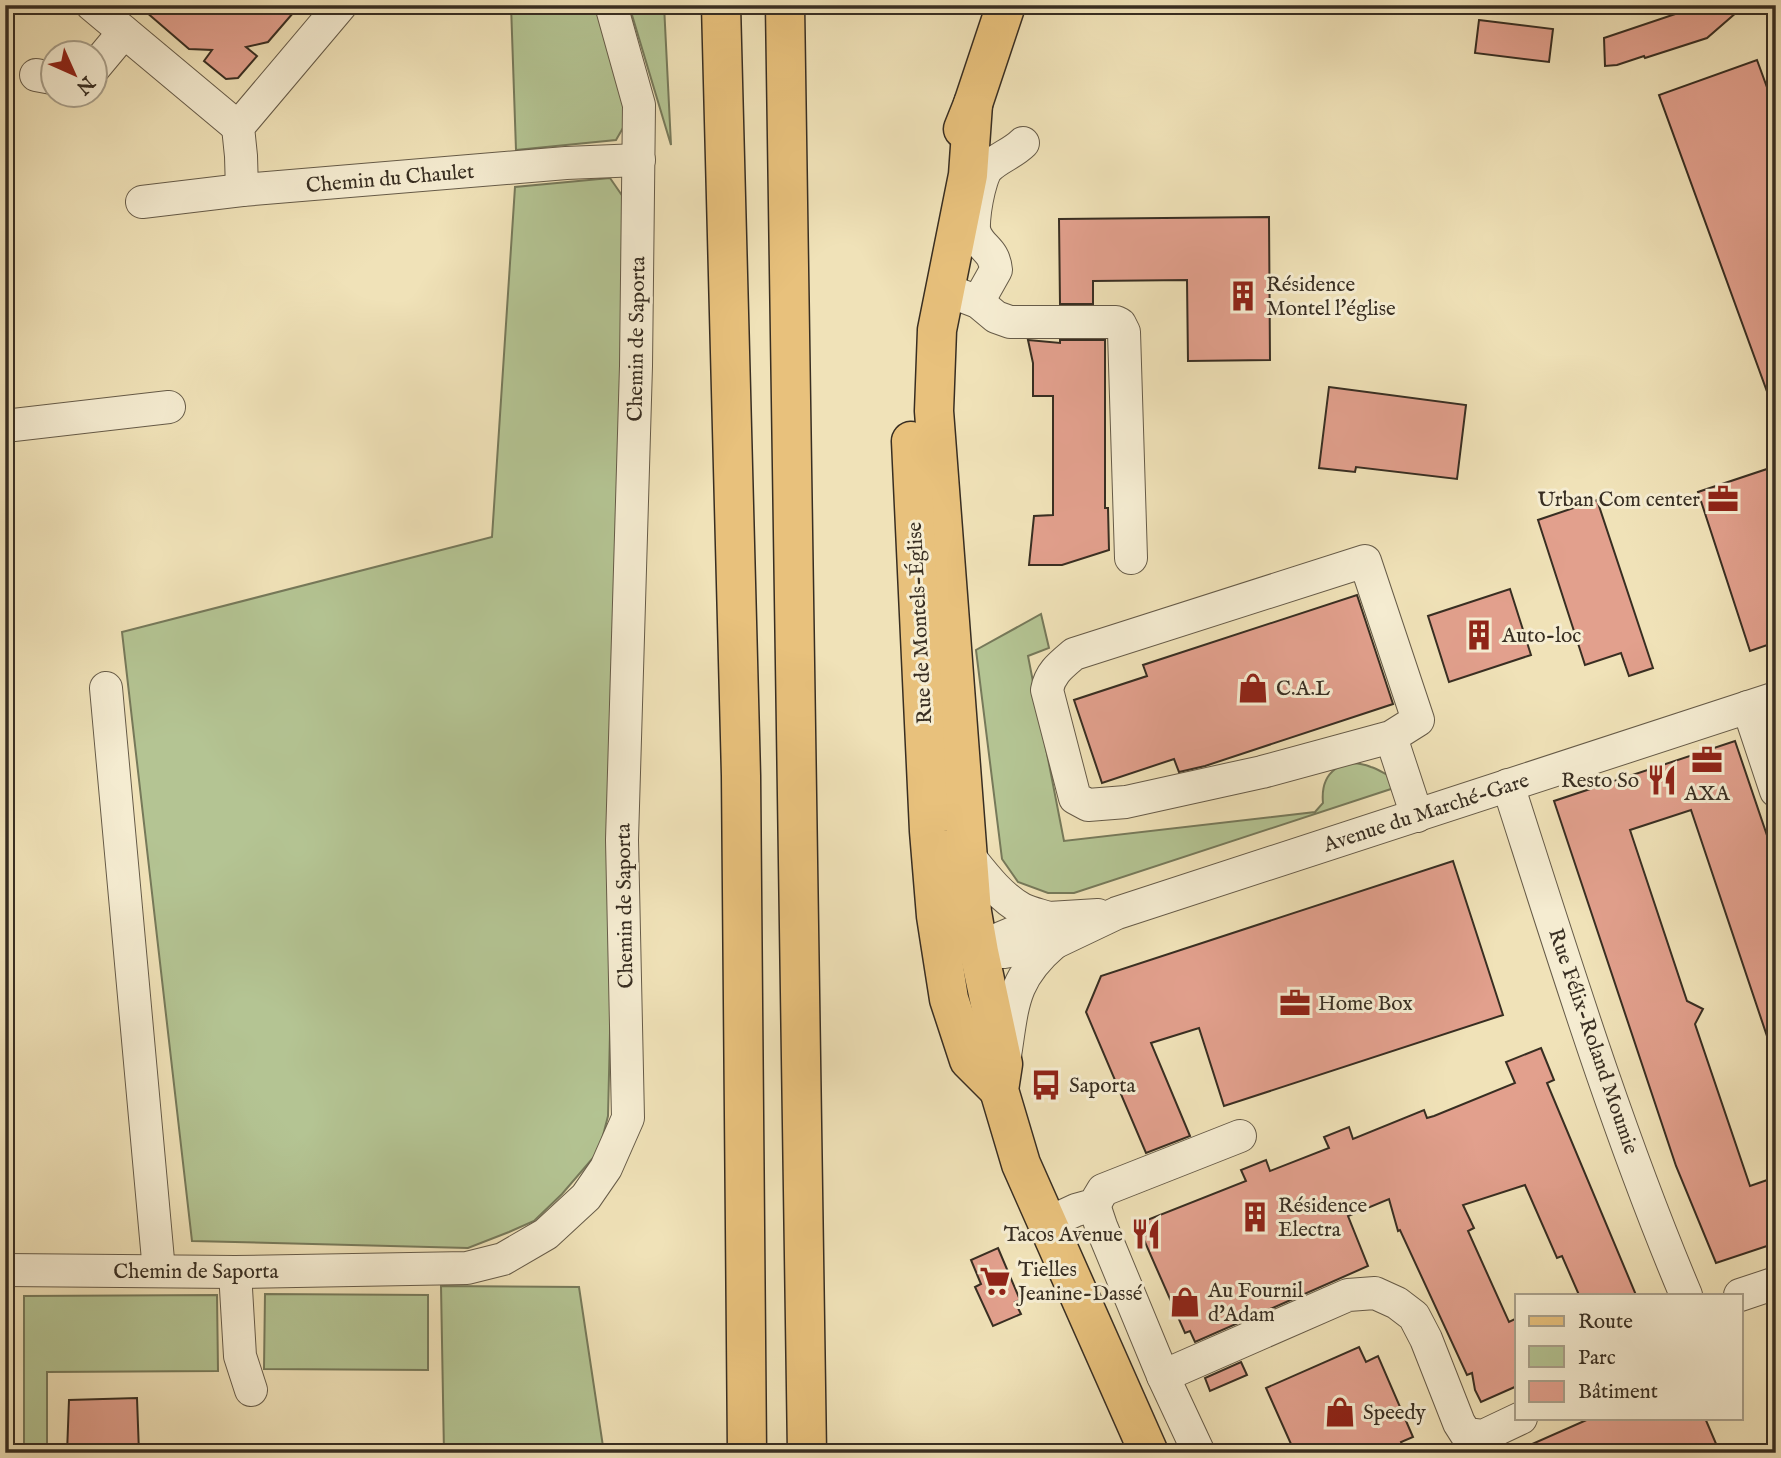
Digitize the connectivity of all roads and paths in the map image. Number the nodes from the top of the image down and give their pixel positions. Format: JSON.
{"nodes":[{"id":1,"x":92,"y":5,"type":"edge"},
{"id":2,"x":341,"y":5,"type":"edge"},
{"id":3,"x":611,"y":5,"type":"edge"},
{"id":4,"x":721,"y":5,"type":"edge"},
{"id":5,"x":785,"y":5,"type":"edge"},
{"id":6,"x":1006,"y":5,"type":"edge"},
{"id":7,"x":124,"y":32,"type":"junction"},
{"id":8,"x":108,"y":51,"type":"edge"},
{"id":9,"x":238,"y":127,"type":"junction"},
{"id":10,"x":1023,"y":143,"type":"dead end"},
{"id":11,"x":639,"y":160,"type":"junction"},
{"id":12,"x":242,"y":190,"type":"junction"},
{"id":13,"x":142,"y":202,"type":"dead end"},
{"id":14,"x":947,"y":292,"type":"junction"},
{"id":15,"x":169,"y":407,"type":"dead end"},
{"id":16,"x":5,"y":426,"type":"edge"},
{"id":17,"x":1131,"y":558,"type":"dead end"},
{"id":18,"x":106,"y":688,"type":"dead end"},
{"id":19,"x":1762,"y":703,"type":"edge"},
{"id":20,"x":1391,"y":737,"type":"junction"},
{"id":21,"x":1508,"y":785,"type":"junction"},
{"id":22,"x":1776,"y":791,"type":"edge"},
{"id":23,"x":1417,"y":816,"type":"junction"},
{"id":24,"x":967,"y":854,"type":"junction"},
{"id":25,"x":1051,"y":931,"type":"junction"},
{"id":26,"x":961,"y":956,"type":"junction"},
{"id":27,"x":1001,"y":1077,"type":"junction"},
{"id":28,"x":1240,"y":1136,"type":"dead end"},
{"id":29,"x":1094,"y":1205,"type":"junction"},
{"id":30,"x":1048,"y":1223,"type":"junction"},
{"id":31,"x":5,"y":1270,"type":"edge"},
{"id":32,"x":159,"y":1270,"type":"junction"},
{"id":33,"x":236,"y":1272,"type":"junction"},
{"id":34,"x":1776,"y":1283,"type":"edge"},
{"id":35,"x":1686,"y":1294,"type":"edge"},
{"id":36,"x":1742,"y":1294,"type":"edge"},
{"id":37,"x":1164,"y":1376,"type":"junction"},
{"id":38,"x":251,"y":1390,"type":"dead end"},
{"id":39,"x":1517,"y":1420,"type":"edge"},
{"id":40,"x":747,"y":1453,"type":"edge"},
{"id":41,"x":807,"y":1453,"type":"edge"},
{"id":42,"x":1149,"y":1453,"type":"edge"},
{"id":43,"x":1199,"y":1453,"type":"edge"}],
"edges":[{"from":1,"to":7,"type":"street"},
{"from":2,"to":9,"type":"street"},
{"from":3,"to":11,"type":"street","name":"Chemin de Saporta"},
{"from":4,"to":40,"type":"main road"},
{"from":5,"to":41,"type":"main road"},
{"from":6,"to":14,"type":"main road","name":"Rue de Montels-Église"},
{"from":7,"to":8,"type":"street"},
{"from":7,"to":9,"type":"street"},
{"from":9,"to":12,"type":"street"},
{"from":10,"to":14,"type":"street"},
{"from":11,"to":12,"type":"street","name":"Chemin du Chaulet"},
{"from":11,"to":33,"type":"street","name":"Chemin de Saporta"},
{"from":12,"to":13,"type":"street","name":"Chemin du Chaulet"},
{"from":14,"to":17,"type":"street"},
{"from":14,"to":24,"type":"main road","name":"Rue de Montels-Église"},
{"from":14,"to":26,"type":"main road","name":"Rue de Montels-Église"},
{"from":15,"to":16,"type":"street"},
{"from":18,"to":32,"type":"street"},
{"from":19,"to":21,"type":"street","name":"Avenue du Marché-Gare"},
{"from":19,"to":22,"type":"street"},
{"from":20,"to":20,"type":"street"},
{"from":20,"to":23,"type":"street"},
{"from":21,"to":23,"type":"street","name":"Avenue du Marché-Gare"},
{"from":21,"to":35,"type":"street","name":"Rue Félix-Roland Moumie"},
{"from":23,"to":25,"type":"street","name":"Avenue du Marché-Gare"},
{"from":24,"to":25,"type":"street","name":"Avenue du Marché-Gare"},
{"from":24,"to":26,"type":"main road","name":"Rue de Montels-Église"},
{"from":25,"to":26,"type":"street","name":"Avenue du Marché-Gare"},
{"from":25,"to":27,"type":"street"},
{"from":26,"to":27,"type":"main road"},
{"from":27,"to":30,"type":"main road"},
{"from":28,"to":29,"type":"street"},
{"from":29,"to":30,"type":"street"},
{"from":29,"to":37,"type":"street"},
{"from":30,"to":42,"type":"main road"},
{"from":31,"to":32,"type":"street","name":"Chemin de Saporta"},
{"from":32,"to":33,"type":"street","name":"Chemin de Saporta"},
{"from":33,"to":38,"type":"street"},
{"from":34,"to":36,"type":"street"},
{"from":37,"to":39,"type":"street"},
{"from":37,"to":43,"type":"street"}]}
